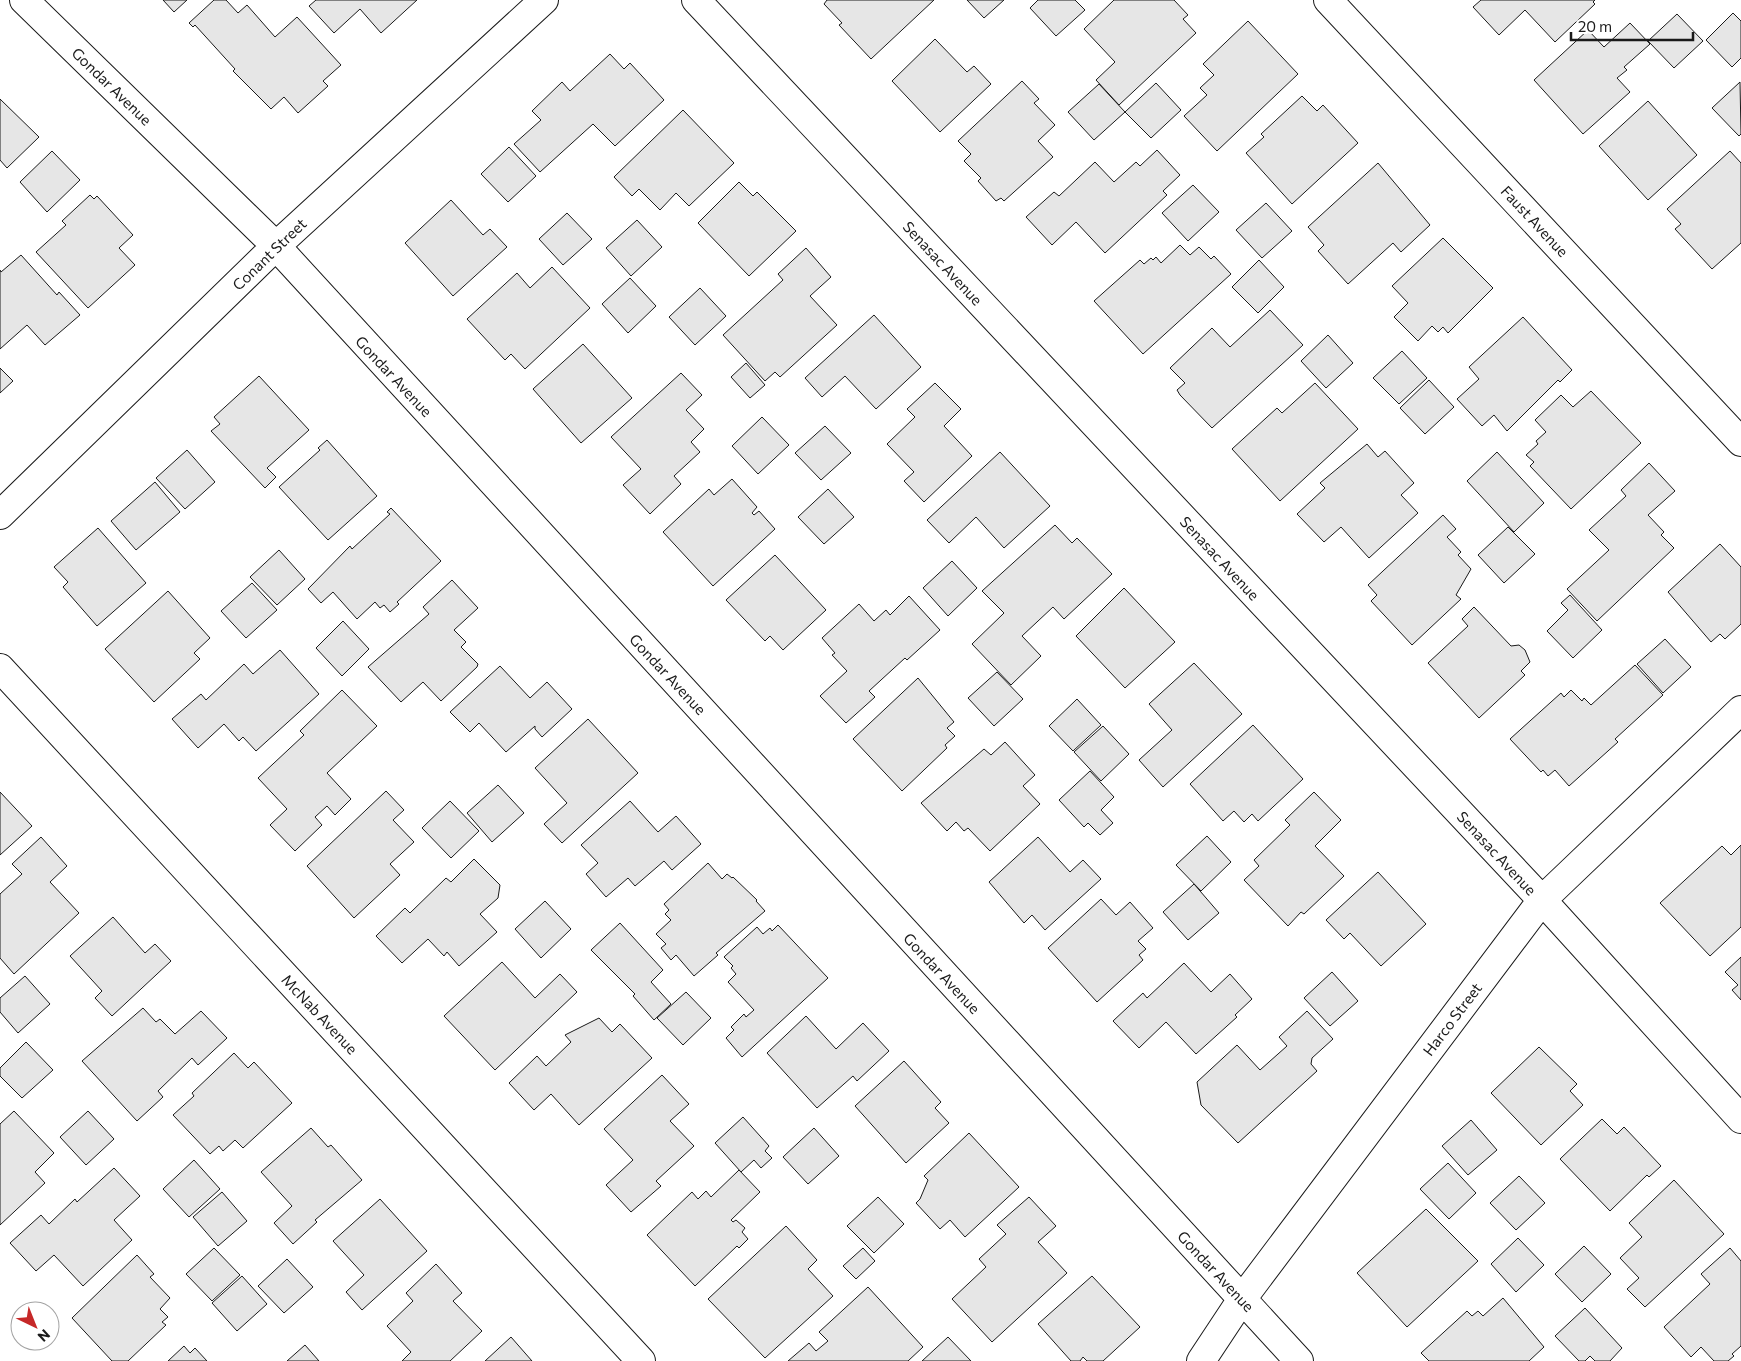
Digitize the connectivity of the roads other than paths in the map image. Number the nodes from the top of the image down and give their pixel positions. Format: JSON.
{"nodes":[{"id":1,"x":24,"y":0,"type":"edge"},
{"id":2,"x":544,"y":0,"type":"edge"},
{"id":3,"x":696,"y":0,"type":"edge"},
{"id":4,"x":1328,"y":0,"type":"edge"},
{"id":5,"x":276,"y":246,"type":"junction"},
{"id":6,"x":1741,"y":442,"type":"edge"},
{"id":7,"x":0,"y":515,"type":"edge"},
{"id":8,"x":0,"y":668,"type":"edge"},
{"id":9,"x":1741,"y":710,"type":"edge"},
{"id":10,"x":1542,"y":900,"type":"junction"},
{"id":11,"x":1741,"y":1119,"type":"edge"},
{"id":12,"x":1242,"y":1299,"type":"junction"},
{"id":13,"x":641,"y":1361,"type":"edge"},
{"id":14,"x":1201,"y":1361,"type":"edge"},
{"id":15,"x":1299,"y":1361,"type":"edge"}],
"edges":[{"from":1,"to":5,"type":"street","name":"Gondar Avenue"},
{"from":2,"to":5,"type":"street","name":"Conant Street"},
{"from":3,"to":10,"type":"street","name":"Senasac Avenue"},
{"from":4,"to":6,"type":"street","name":"Faust Avenue"},
{"from":5,"to":7,"type":"street","name":"Conant Street"},
{"from":5,"to":12,"type":"street","name":"Gondar Avenue"},
{"from":8,"to":13,"type":"street","name":"McNab Avenue"},
{"from":9,"to":10,"type":"street","name":"Harco Street"},
{"from":10,"to":11,"type":"street","name":"Senasac Avenue"},
{"from":10,"to":12,"type":"street","name":"Harco Street"},
{"from":12,"to":14,"type":"street","name":"Harco Street"},
{"from":12,"to":15,"type":"street","name":"Gondar Avenue"}]}
